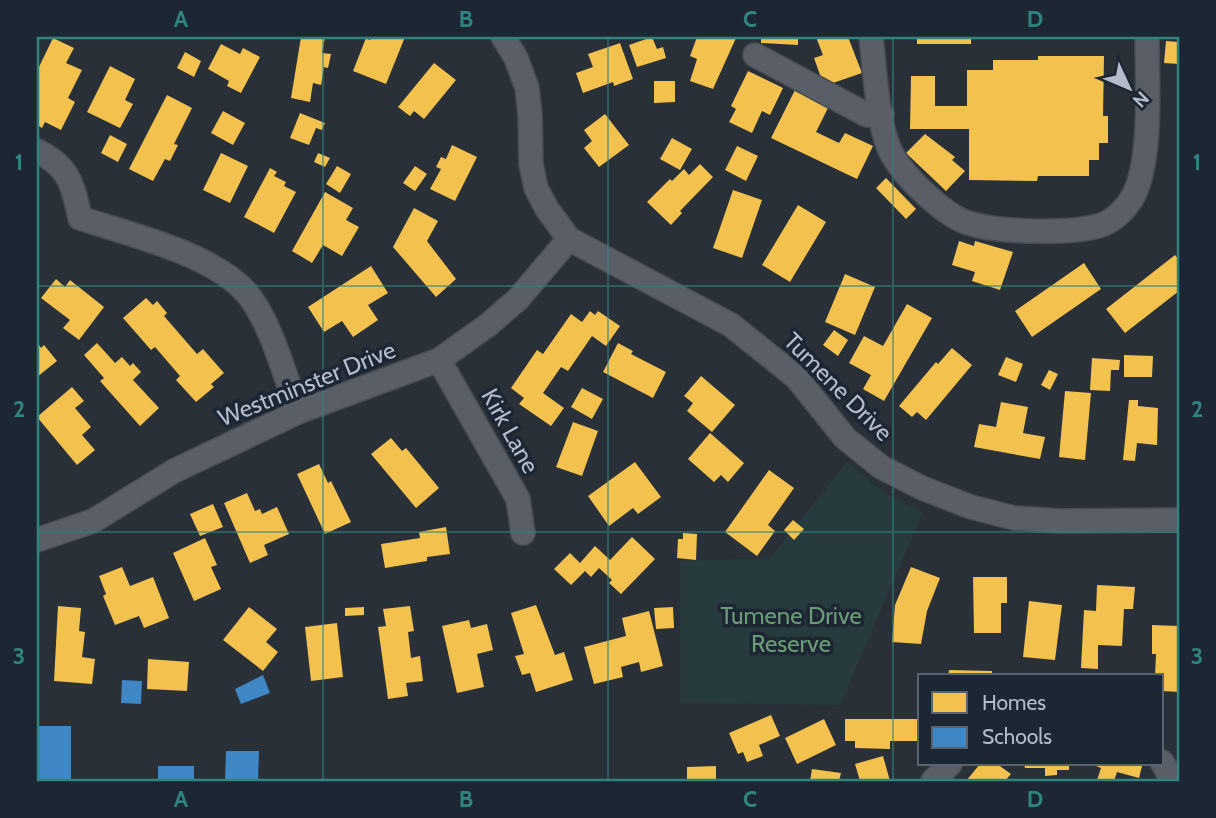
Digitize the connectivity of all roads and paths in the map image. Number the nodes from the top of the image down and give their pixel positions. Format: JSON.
{"nodes":[{"id":1,"x":503,"y":37,"type":"edge"},
{"id":2,"x":871,"y":37,"type":"edge"},
{"id":3,"x":1147,"y":37,"type":"edge"},
{"id":4,"x":755,"y":55,"type":"dead end"},
{"id":5,"x":882,"y":116,"type":"junction"},
{"id":6,"x":37,"y":151,"type":"edge"},
{"id":7,"x":569,"y":239,"type":"junction"},
{"id":8,"x":439,"y":360,"type":"junction"},
{"id":9,"x":298,"y":412,"type":"junction"},
{"id":10,"x":1179,"y":520,"type":"edge"},
{"id":11,"x":523,"y":533,"type":"dead end"},
{"id":12,"x":37,"y":540,"type":"edge"},
{"id":13,"x":1164,"y":765,"type":"edge"},
{"id":14,"x":948,"y":766,"type":"edge"},
{"id":15,"x":933,"y":781,"type":"edge"},
{"id":16,"x":1173,"y":781,"type":"edge"}],
"edges":[{"from":1,"to":7,"type":"street","name":"Tumene Drive"},
{"from":2,"to":5,"type":"street"},
{"from":3,"to":5,"type":"street"},
{"from":4,"to":5,"type":"street"},
{"from":6,"to":9,"type":"street"},
{"from":7,"to":8,"type":"street","name":"Westminster Drive"},
{"from":7,"to":10,"type":"street","name":"Tumene Drive"},
{"from":8,"to":9,"type":"street","name":"Westminster Drive"},
{"from":8,"to":11,"type":"street","name":"Kirk Lane"},
{"from":9,"to":12,"type":"street","name":"Westminster Drive"},
{"from":13,"to":16,"type":"street"},
{"from":14,"to":15,"type":"street"}]}
